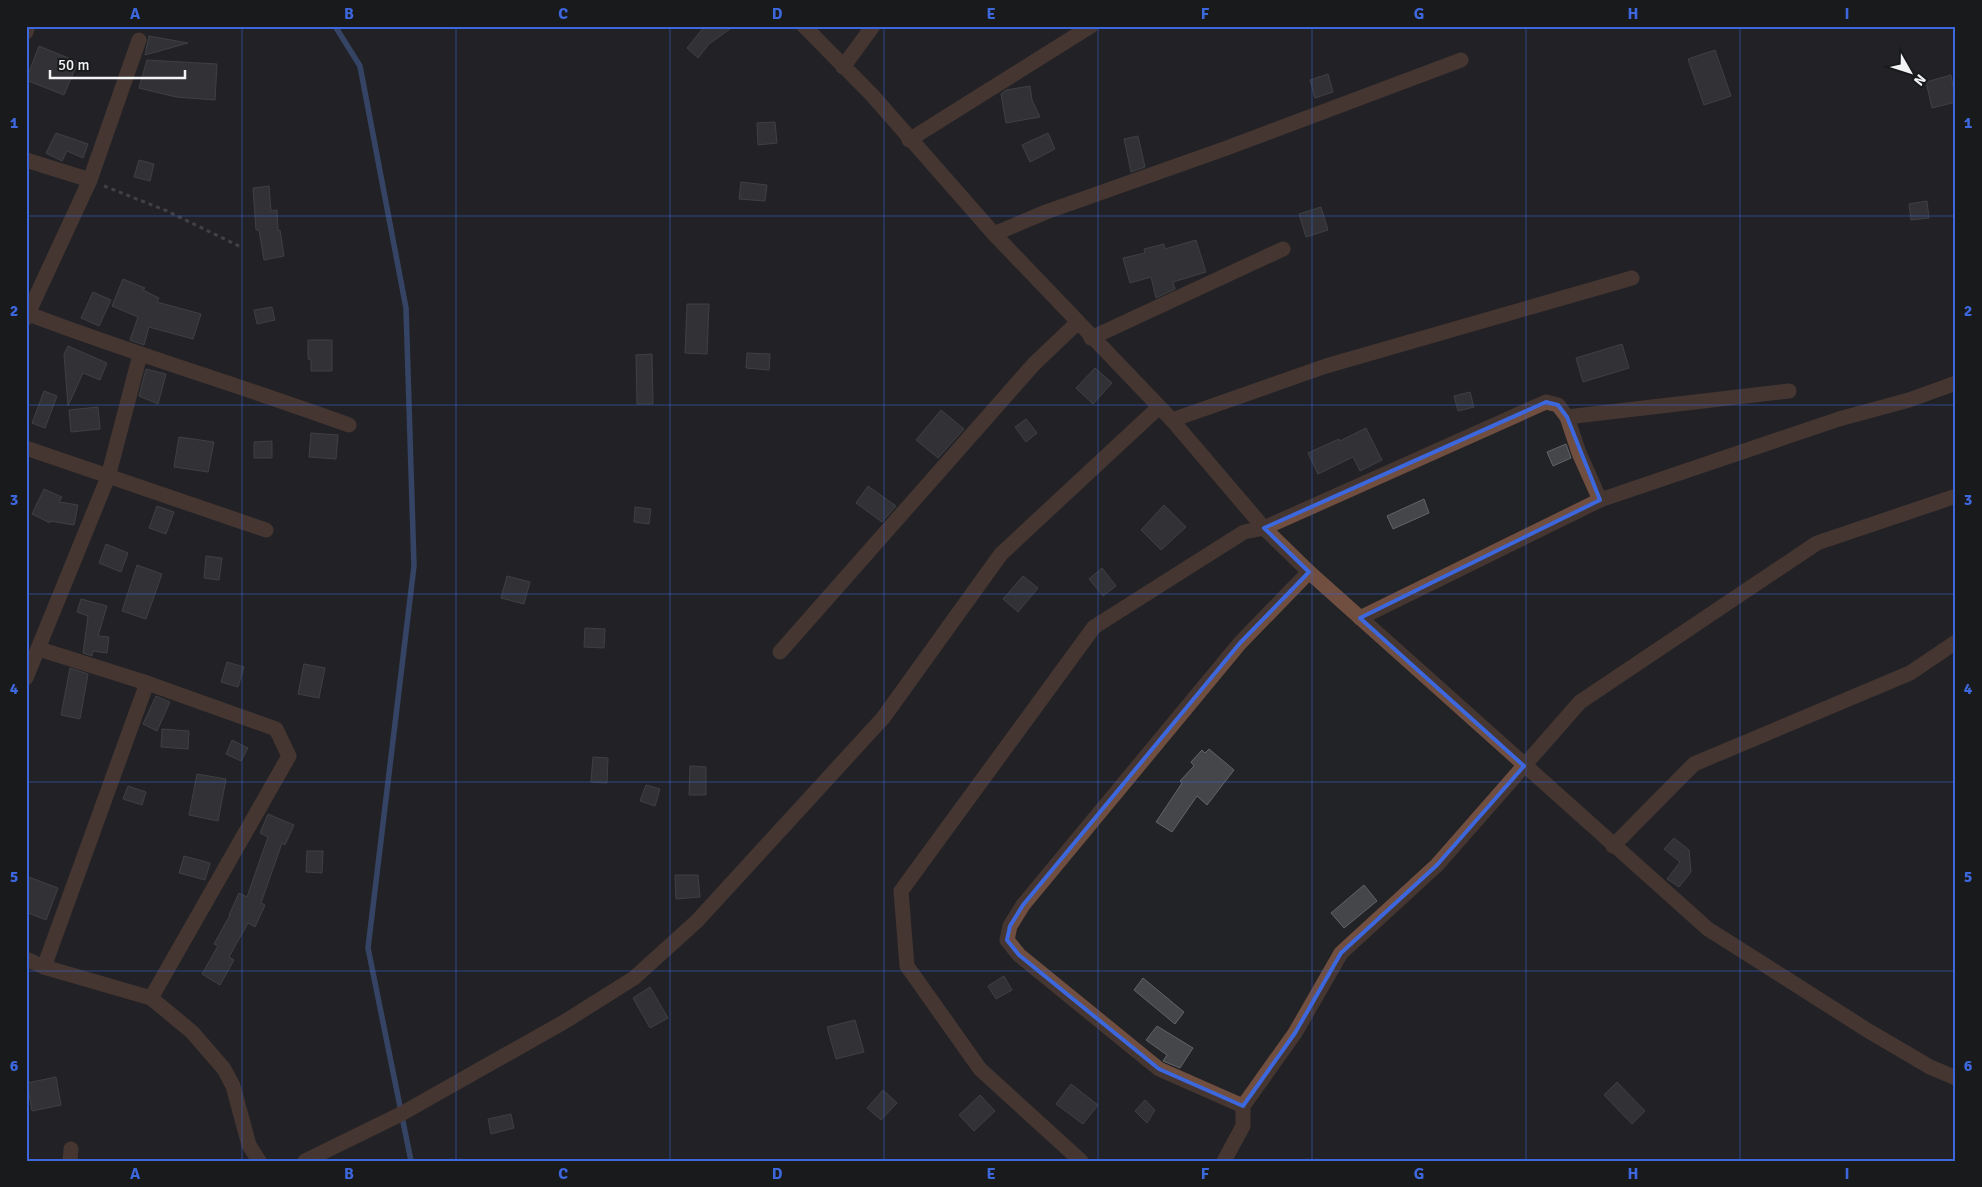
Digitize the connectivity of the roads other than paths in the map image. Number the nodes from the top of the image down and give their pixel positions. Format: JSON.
{"nodes":[{"id":1,"x":28,"y":26,"type":"edge"},
{"id":2,"x":804,"y":26,"type":"edge"},
{"id":3,"x":873,"y":26,"type":"edge"},
{"id":4,"x":1091,"y":26,"type":"edge"},
{"id":5,"x":26,"y":32,"type":"edge"},
{"id":6,"x":139,"y":40,"type":"dead end"},
{"id":7,"x":1461,"y":60,"type":"dead end"},
{"id":8,"x":843,"y":67,"type":"junction"},
{"id":9,"x":909,"y":140,"type":"junction"},
{"id":10,"x":26,"y":160,"type":"edge"},
{"id":11,"x":90,"y":180,"type":"junction"},
{"id":12,"x":994,"y":234,"type":"junction"},
{"id":13,"x":1283,"y":249,"type":"dead end"},
{"id":14,"x":1632,"y":278,"type":"dead end"},
{"id":15,"x":27,"y":315,"type":"edge"},
{"id":16,"x":1077,"y":323,"type":"junction"},
{"id":17,"x":1092,"y":338,"type":"junction"},
{"id":18,"x":140,"y":355,"type":"junction"},
{"id":19,"x":1956,"y":384,"type":"edge"},
{"id":20,"x":1789,"y":391,"type":"dead end"},
{"id":21,"x":1159,"y":407,"type":"junction"},
{"id":22,"x":1567,"y":417,"type":"junction"},
{"id":23,"x":1172,"y":420,"type":"junction"},
{"id":24,"x":349,"y":425,"type":"dead end"},
{"id":25,"x":26,"y":448,"type":"edge"},
{"id":26,"x":108,"y":477,"type":"junction"},
{"id":27,"x":1956,"y":496,"type":"edge"},
{"id":28,"x":1600,"y":500,"type":"junction"},
{"id":29,"x":1264,"y":528,"type":"junction"},
{"id":30,"x":266,"y":530,"type":"dead end"},
{"id":31,"x":1308,"y":572,"type":"junction"},
{"id":32,"x":1360,"y":618,"type":"junction"},
{"id":33,"x":1956,"y":642,"type":"edge"},
{"id":34,"x":39,"y":649,"type":"junction"},
{"id":35,"x":780,"y":652,"type":"dead end"},
{"id":36,"x":26,"y":678,"type":"edge"},
{"id":37,"x":147,"y":683,"type":"junction"},
{"id":38,"x":1524,"y":766,"type":"junction"},
{"id":39,"x":1613,"y":846,"type":"junction"},
{"id":40,"x":26,"y":959,"type":"edge"},
{"id":41,"x":44,"y":967,"type":"junction"},
{"id":42,"x":152,"y":998,"type":"junction"},
{"id":43,"x":1956,"y":1078,"type":"edge"},
{"id":44,"x":1243,"y":1106,"type":"junction"},
{"id":45,"x":259,"y":1161,"type":"edge"},
{"id":46,"x":305,"y":1161,"type":"edge"},
{"id":47,"x":1081,"y":1161,"type":"edge"},
{"id":48,"x":1224,"y":1161,"type":"edge"}],
"edges":[{"from":1,"to":5,"type":"street"},
{"from":2,"to":8,"type":"street"},
{"from":3,"to":8,"type":"street"},
{"from":4,"to":9,"type":"street"},
{"from":6,"to":11,"type":"street"},
{"from":7,"to":12,"type":"street"},
{"from":8,"to":9,"type":"street"},
{"from":9,"to":12,"type":"street"},
{"from":10,"to":11,"type":"street"},
{"from":11,"to":15,"type":"street"},
{"from":12,"to":16,"type":"street"},
{"from":13,"to":17,"type":"street"},
{"from":14,"to":23,"type":"street"},
{"from":15,"to":18,"type":"street"},
{"from":16,"to":17,"type":"street"},
{"from":16,"to":35,"type":"street"},
{"from":17,"to":21,"type":"street"},
{"from":18,"to":24,"type":"street"},
{"from":18,"to":26,"type":"street"},
{"from":19,"to":28,"type":"street"},
{"from":20,"to":22,"type":"street"},
{"from":21,"to":23,"type":"street"},
{"from":21,"to":46,"type":"street"},
{"from":22,"to":28,"type":"street"},
{"from":22,"to":29,"type":"street"},
{"from":23,"to":29,"type":"street"},
{"from":25,"to":26,"type":"street"},
{"from":26,"to":30,"type":"street"},
{"from":26,"to":34,"type":"street"},
{"from":27,"to":38,"type":"street"},
{"from":28,"to":32,"type":"street"},
{"from":29,"to":31,"type":"street"},
{"from":29,"to":47,"type":"street"},
{"from":31,"to":32,"type":"street"},
{"from":31,"to":44,"type":"street"},
{"from":32,"to":38,"type":"street"},
{"from":33,"to":39,"type":"street"},
{"from":34,"to":36,"type":"street"},
{"from":34,"to":37,"type":"street"},
{"from":37,"to":41,"type":"street"},
{"from":37,"to":42,"type":"street"},
{"from":38,"to":39,"type":"street"},
{"from":38,"to":44,"type":"street"},
{"from":39,"to":43,"type":"street"},
{"from":40,"to":41,"type":"street"},
{"from":41,"to":42,"type":"street"},
{"from":42,"to":45,"type":"street"},
{"from":44,"to":48,"type":"street"}]}
